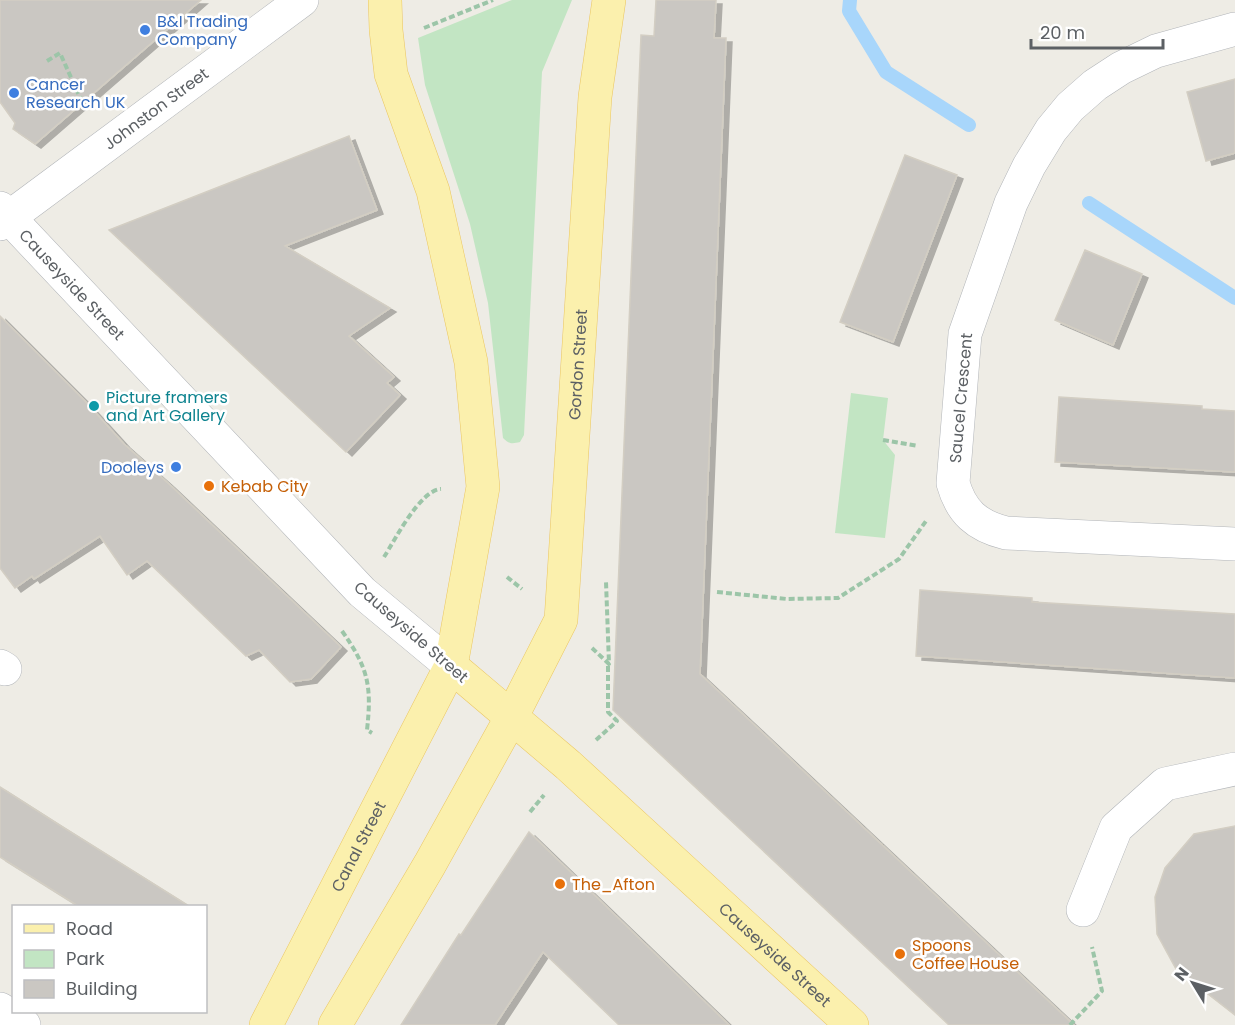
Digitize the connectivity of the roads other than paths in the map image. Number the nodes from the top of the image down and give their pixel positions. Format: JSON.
{"nodes":[{"id":1,"x":302,"y":0,"type":"edge"},
{"id":2,"x":385,"y":0,"type":"edge"},
{"id":3,"x":609,"y":0,"type":"edge"},
{"id":4,"x":1235,"y":29,"type":"edge"},
{"id":5,"x":2,"y":216,"type":"edge"},
{"id":6,"x":1235,"y":544,"type":"edge"},
{"id":7,"x":451,"y":666,"type":"junction"},
{"id":8,"x":511,"y":718,"type":"junction"},
{"id":9,"x":1235,"y":769,"type":"edge"},
{"id":10,"x":1083,"y":910,"type":"road end"},
{"id":11,"x":0,"y":1009,"type":"edge"},
{"id":12,"x":840,"y":1021,"type":"edge"},
{"id":13,"x":24,"y":1025,"type":"edge"},
{"id":14,"x":266,"y":1025,"type":"edge"},
{"id":15,"x":335,"y":1025,"type":"edge"}],
"edges":[{"from":1,"to":5,"type":"street","name":"Johnston Street"},
{"from":2,"to":7,"type":"main road"},
{"from":3,"to":8,"type":"main road","name":"Gordon Street"},
{"from":4,"to":6,"type":"street","name":"Saucel Crescent"},
{"from":5,"to":7,"type":"street","name":"Causeyside Street"},
{"from":7,"to":8,"type":"main road","name":"Causeyside Street"},
{"from":7,"to":14,"type":"main road","name":"Canal Street"},
{"from":8,"to":12,"type":"main road","name":"Causeyside Street"},
{"from":8,"to":15,"type":"main road"},
{"from":9,"to":10,"type":"street"},
{"from":11,"to":13,"type":"street"}]}
